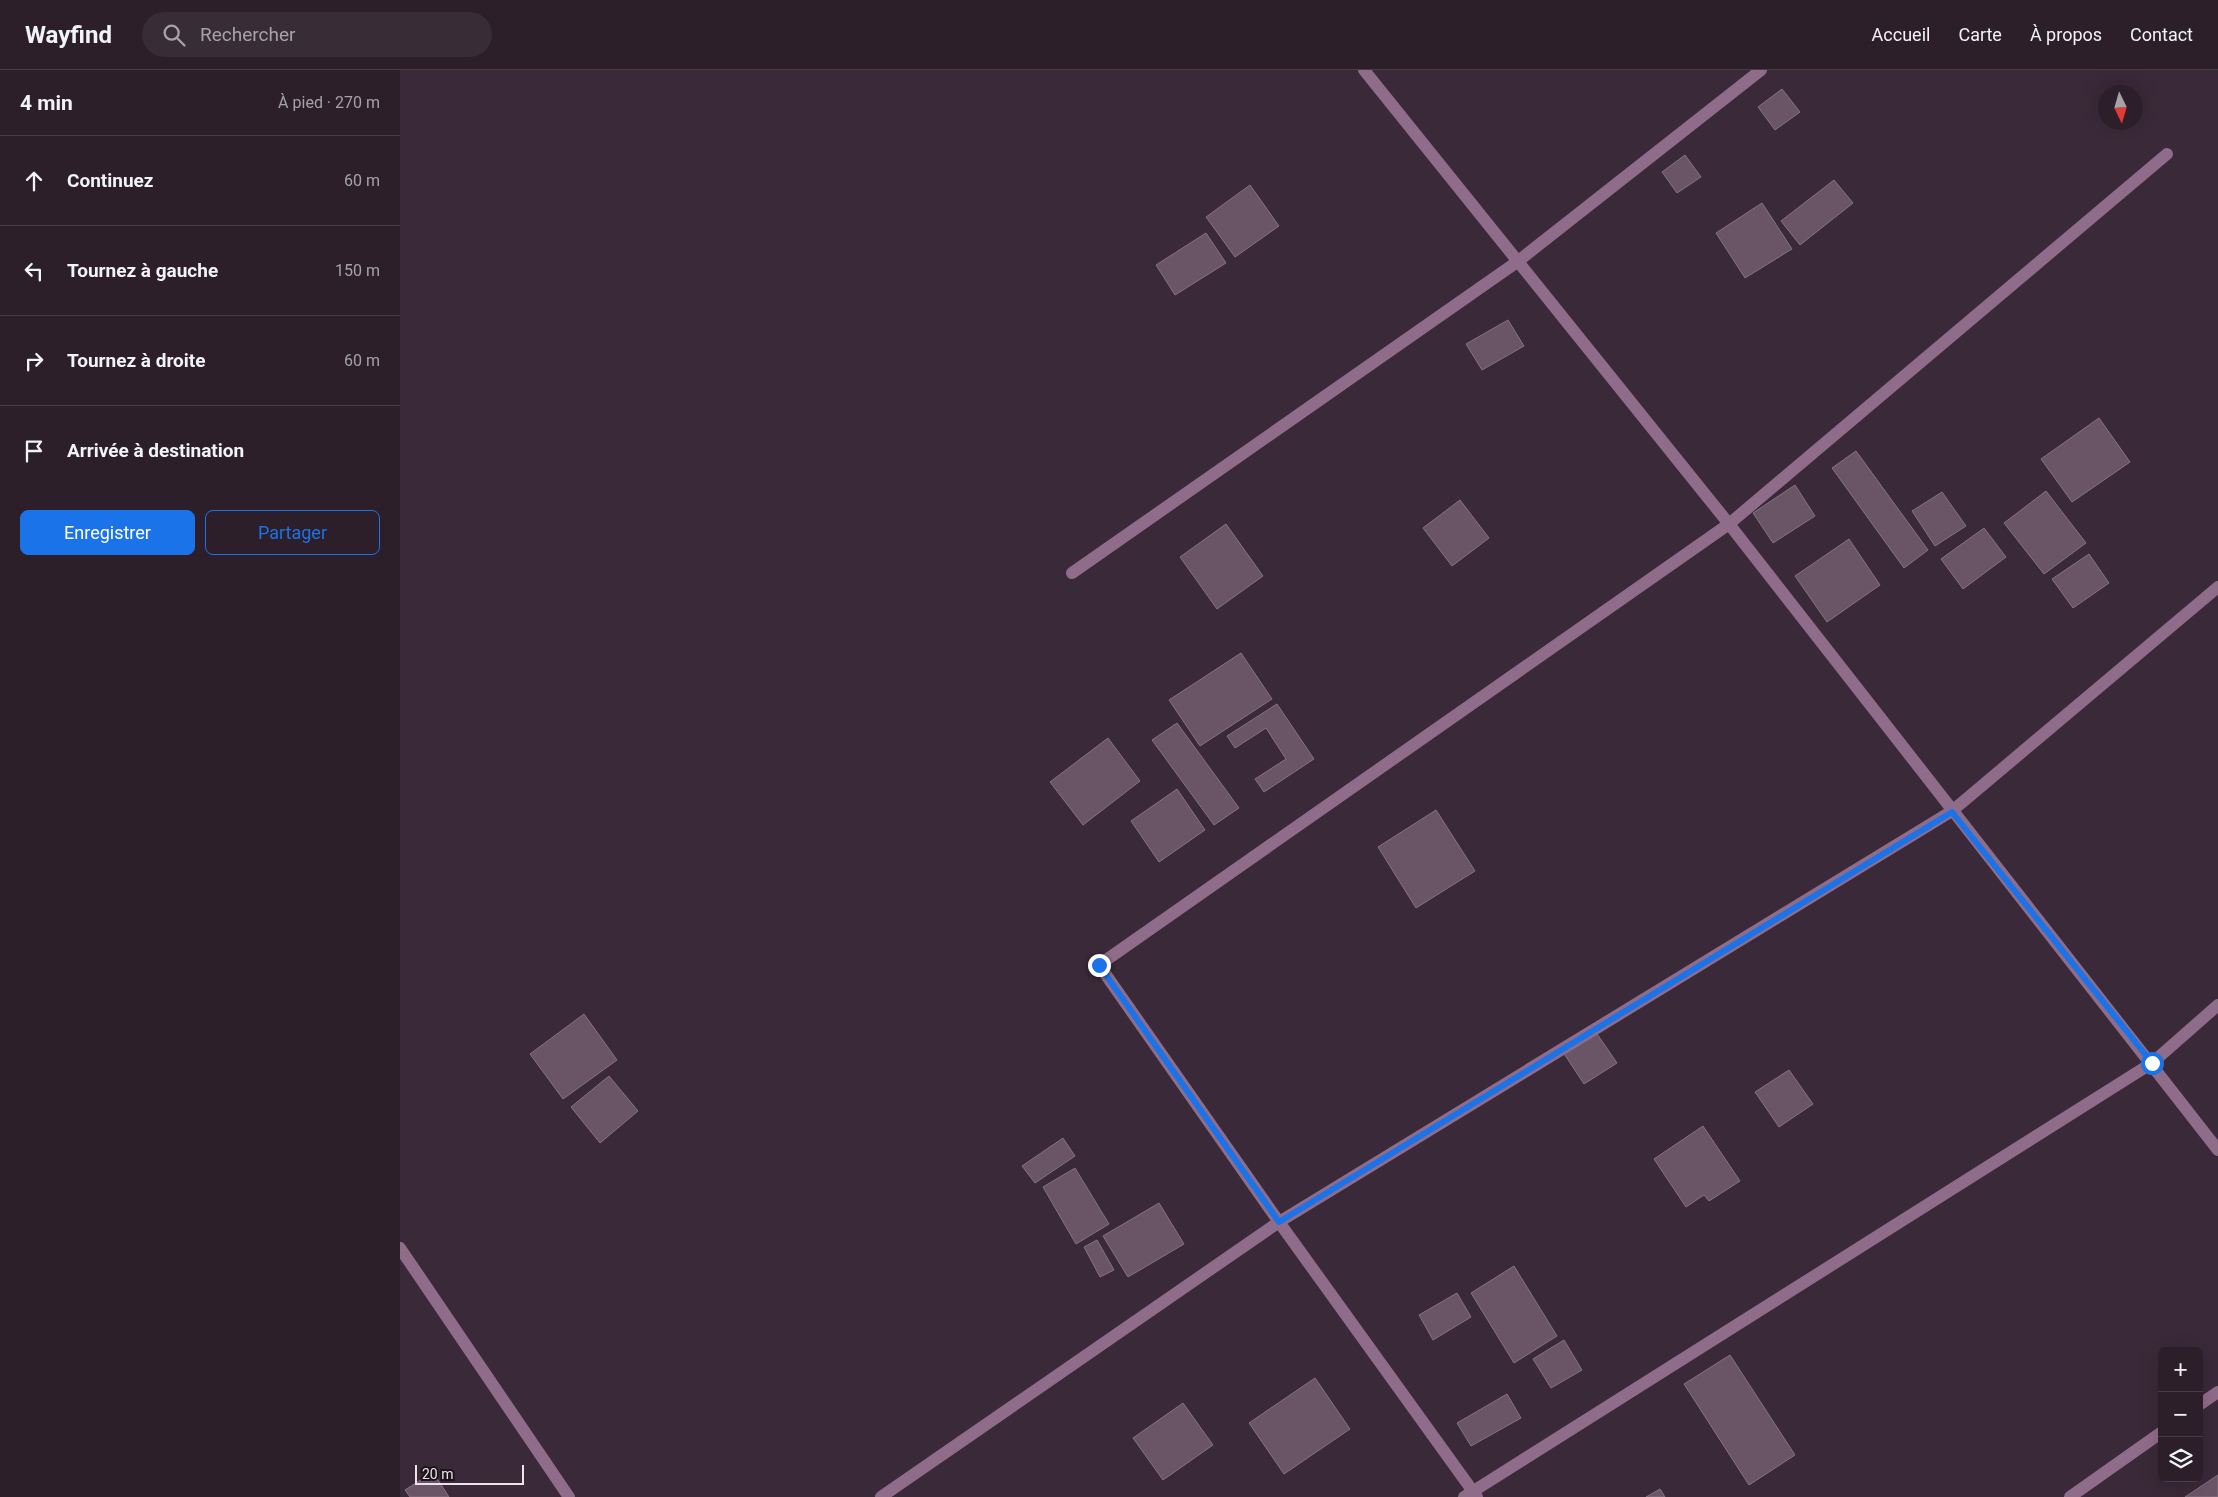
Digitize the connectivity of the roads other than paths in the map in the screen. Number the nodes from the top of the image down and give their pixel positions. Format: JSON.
{"nodes":[{"id":1,"x":1364,"y":70,"type":"edge"},
{"id":2,"x":1761,"y":70,"type":"edge"},
{"id":3,"x":2167,"y":154,"type":"dead end"},
{"id":4,"x":1518,"y":262,"type":"junction"},
{"id":5,"x":1729,"y":524,"type":"junction"},
{"id":6,"x":1072,"y":573,"type":"dead end"},
{"id":7,"x":2218,"y":587,"type":"edge"},
{"id":8,"x":1952,"y":812,"type":"junction"},
{"id":9,"x":2218,"y":1005,"type":"edge"},
{"id":10,"x":2152,"y":1063,"type":"junction"},
{"id":11,"x":2218,"y":1150,"type":"edge"},
{"id":12,"x":1279,"y":1222,"type":"junction"},
{"id":13,"x":400,"y":1248,"type":"edge"},
{"id":14,"x":2218,"y":1392,"type":"edge"},
{"id":15,"x":2203,"y":1402,"type":"edge"},
{"id":16,"x":2158,"y":1435,"type":"edge"},
{"id":17,"x":1471,"y":1495,"type":"edge"},
{"id":18,"x":569,"y":1497,"type":"edge"},
{"id":19,"x":882,"y":1497,"type":"edge"},
{"id":20,"x":2070,"y":1497,"type":"edge"}],
"edges":[{"from":1,"to":4,"type":"street"},
{"from":2,"to":4,"type":"street"},
{"from":3,"to":5,"type":"street"},
{"from":4,"to":5,"type":"street"},
{"from":4,"to":6,"type":"street"},
{"from":5,"to":8,"type":"street"},
{"from":5,"to":12,"type":"street"},
{"from":7,"to":8,"type":"street"},
{"from":8,"to":10,"type":"street"},
{"from":8,"to":12,"type":"street"},
{"from":9,"to":10,"type":"street"},
{"from":10,"to":11,"type":"street"},
{"from":10,"to":17,"type":"street"},
{"from":12,"to":17,"type":"street"},
{"from":12,"to":19,"type":"street"},
{"from":13,"to":18,"type":"street"},
{"from":14,"to":15,"type":"street"},
{"from":16,"to":20,"type":"street"}]}
